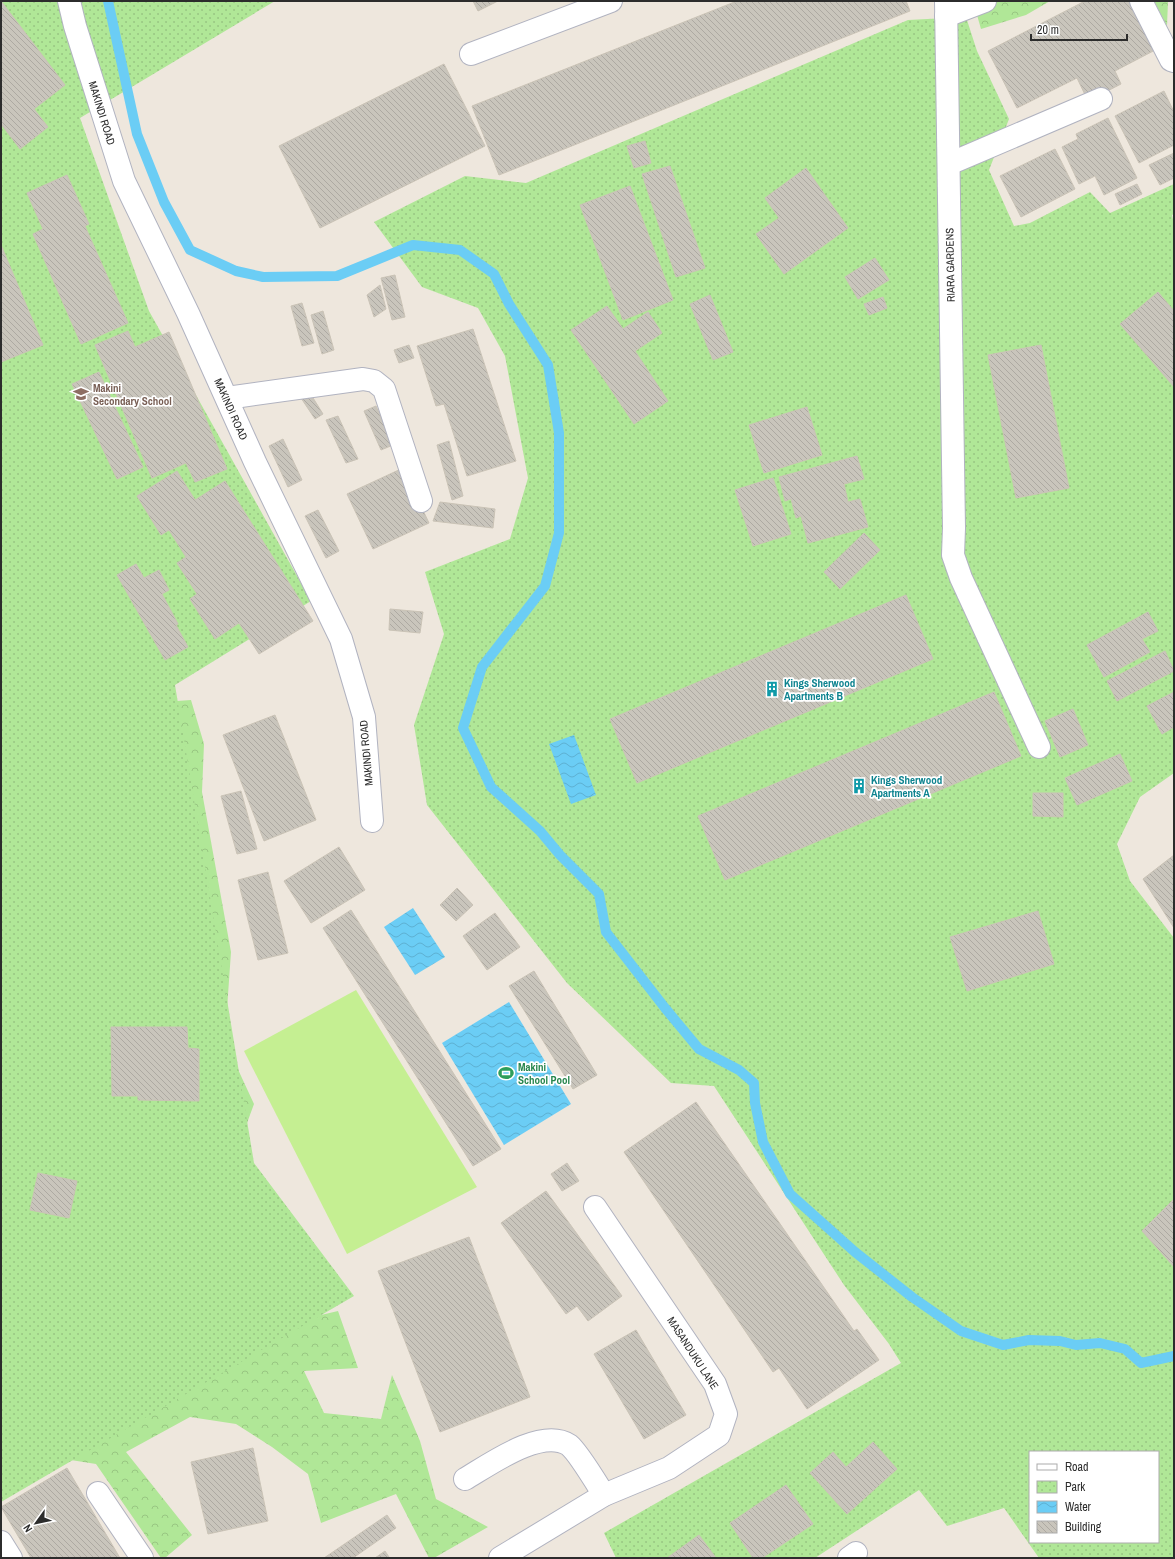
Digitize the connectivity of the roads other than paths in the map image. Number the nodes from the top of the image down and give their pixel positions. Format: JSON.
{"nodes":[{"id":1,"x":69,"y":1,"type":"edge"},
{"id":2,"x":611,"y":1,"type":"edge"},
{"id":3,"x":985,"y":1,"type":"edge"},
{"id":4,"x":1141,"y":1,"type":"edge"},
{"id":5,"x":946,"y":9,"type":"edge"},
{"id":6,"x":471,"y":54,"type":"dead end"},
{"id":7,"x":1174,"y":61,"type":"edge"},
{"id":8,"x":1101,"y":99,"type":"dead end"},
{"id":9,"x":949,"y":164,"type":"junction"},
{"id":10,"x":227,"y":398,"type":"junction"},
{"id":11,"x":421,"y":501,"type":"dead end"},
{"id":12,"x":1039,"y":747,"type":"dead end"},
{"id":13,"x":372,"y":821,"type":"dead end"},
{"id":14,"x":596,"y":1207,"type":"dead end"},
{"id":15,"x":466,"y":1479,"type":"dead end"},
{"id":16,"x":98,"y":1493,"type":"dead end"},
{"id":17,"x":604,"y":1495,"type":"junction"},
{"id":18,"x":1,"y":1542,"type":"edge"},
{"id":19,"x":11,"y":1558,"type":"edge"},
{"id":20,"x":142,"y":1558,"type":"edge"},
{"id":21,"x":500,"y":1558,"type":"edge"}],
"edges":[{"from":1,"to":10,"type":"street","name":"MAKINDI ROAD"},
{"from":2,"to":6,"type":"street"},
{"from":3,"to":5,"type":"street"},
{"from":4,"to":7,"type":"street"},
{"from":5,"to":9,"type":"street","name":"RIARA GARDENS"},
{"from":8,"to":9,"type":"street"},
{"from":9,"to":12,"type":"street","name":"RIARA GARDENS"},
{"from":10,"to":11,"type":"street"},
{"from":10,"to":13,"type":"street","name":"MAKINDI ROAD"},
{"from":14,"to":17,"type":"street","name":"MASANDUKU LANE"},
{"from":15,"to":17,"type":"street"},
{"from":16,"to":20,"type":"street"},
{"from":17,"to":21,"type":"street","name":"MASANDUKU LANE"},
{"from":18,"to":19,"type":"street"}]}
